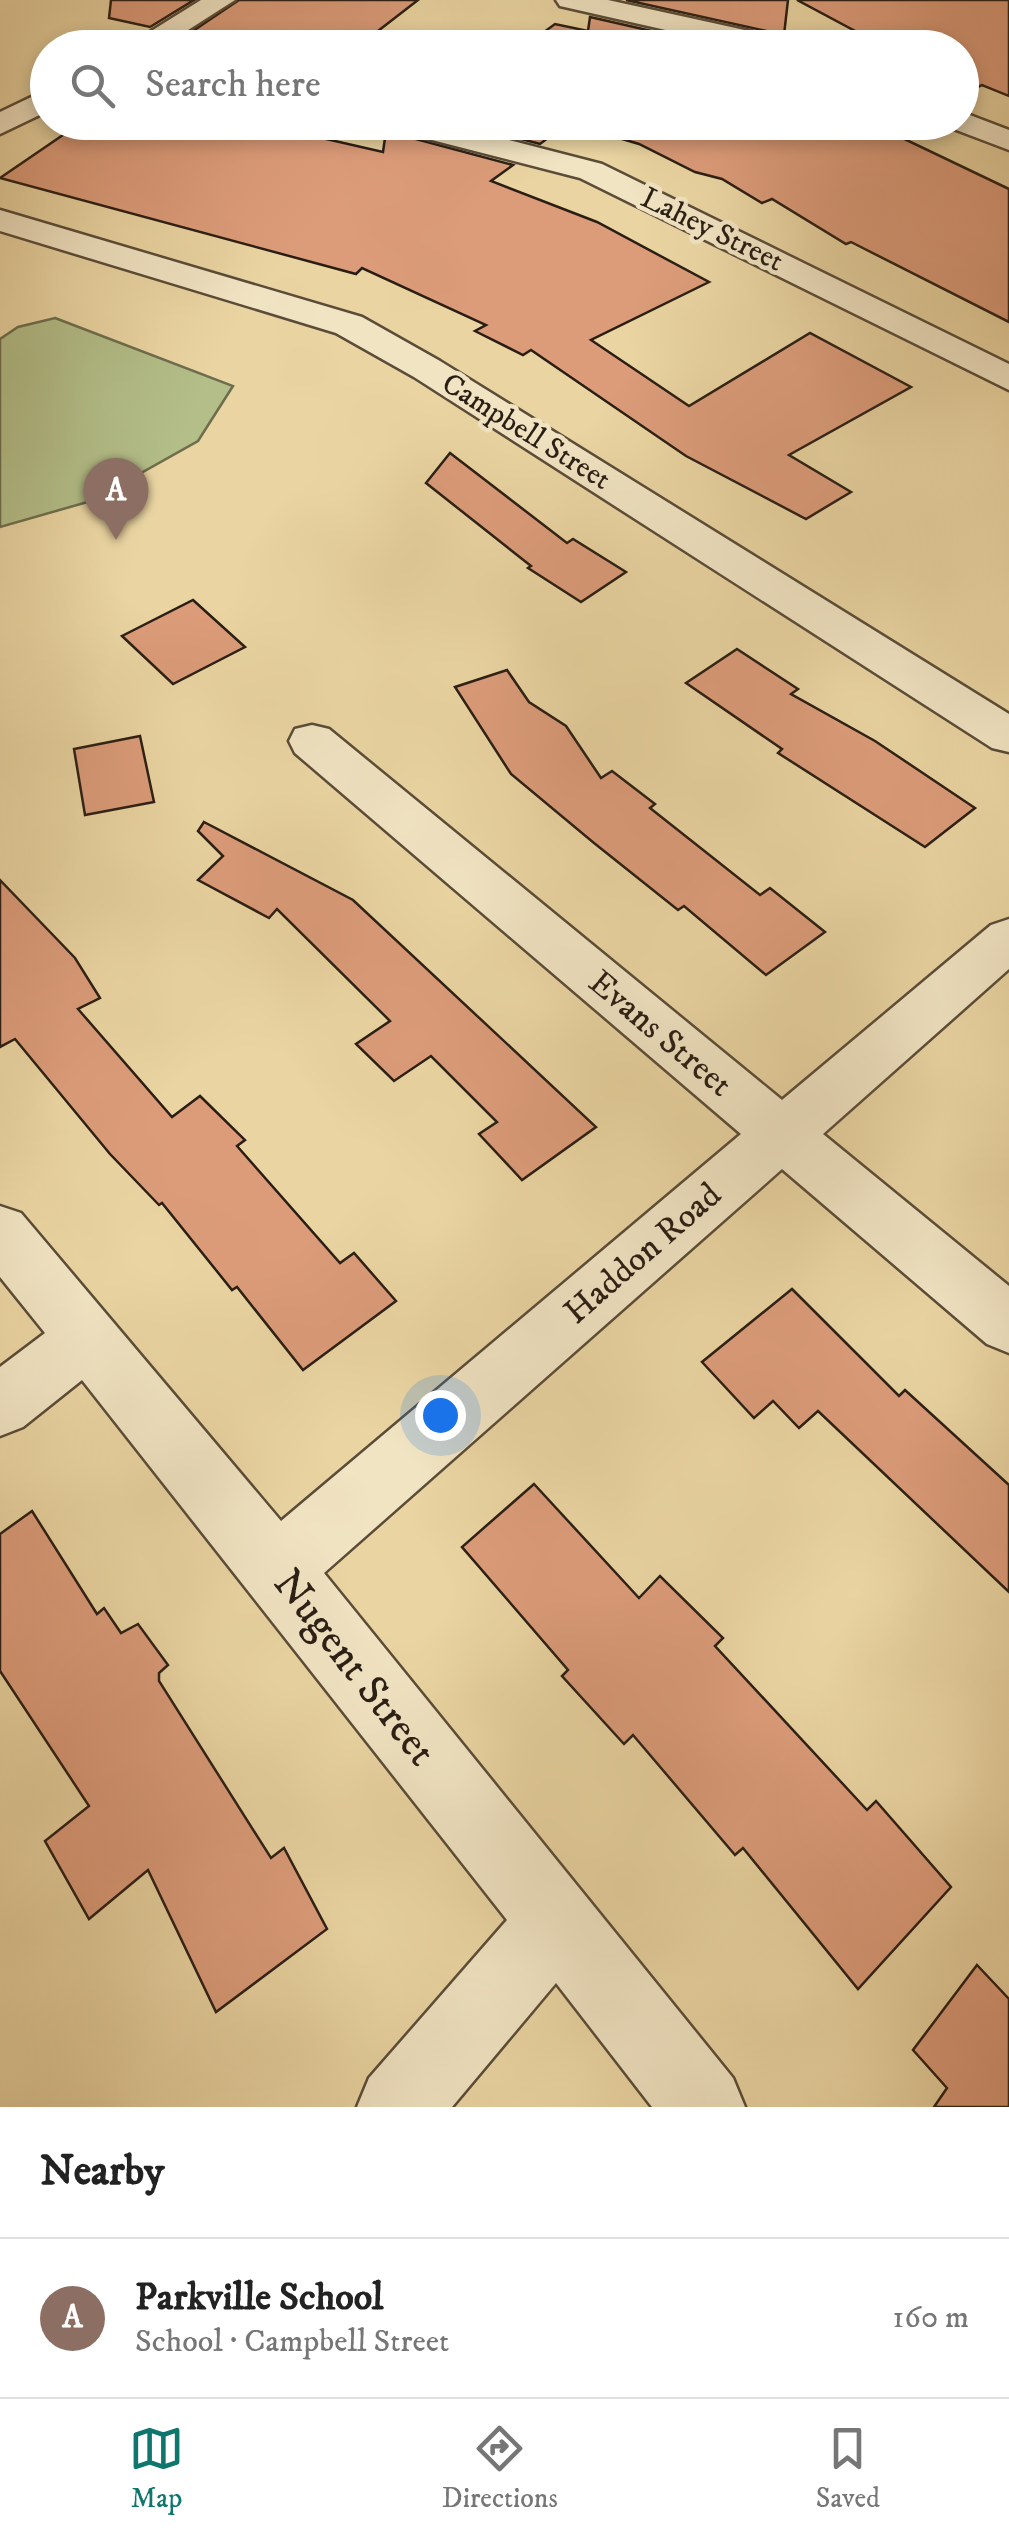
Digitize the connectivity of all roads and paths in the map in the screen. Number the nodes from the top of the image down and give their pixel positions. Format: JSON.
{"nodes":[{"id":1,"x":222,"y":0,"type":"edge"},
{"id":2,"x":570,"y":0,"type":"edge"},
{"id":3,"x":170,"y":30,"type":"edge"},
{"id":4,"x":705,"y":30,"type":"edge"},
{"id":5,"x":30,"y":108,"type":"edge"},
{"id":6,"x":0,"y":124,"type":"edge"},
{"id":7,"x":979,"y":128,"type":"edge"},
{"id":8,"x":469,"y":140,"type":"edge"},
{"id":9,"x":1009,"y":141,"type":"edge"},
{"id":10,"x":0,"y":220,"type":"edge"},
{"id":11,"x":1009,"y":379,"type":"edge"},
{"id":12,"x":1009,"y":736,"type":"edge"},
{"id":13,"x":312,"y":741,"type":"dead end"},
{"id":14,"x":1009,"y":939,"type":"edge"},
{"id":15,"x":781,"y":1135,"type":"junction"},
{"id":16,"x":0,"y":1232,"type":"edge"},
{"id":17,"x":1009,"y":1324,"type":"edge"},
{"id":18,"x":88,"y":1338,"type":"junction"},
{"id":19,"x":0,"y":1405,"type":"edge"},
{"id":20,"x":277,"y":1568,"type":"junction"},
{"id":21,"x":556,"y":1923,"type":"junction"},
{"id":22,"x":398,"y":2107,"type":"edge"},
{"id":23,"x":704,"y":2107,"type":"edge"}],
"edges":[{"from":1,"to":3,"type":"street"},
{"from":2,"to":4,"type":"street"},
{"from":5,"to":6,"type":"street"},
{"from":7,"to":9,"type":"street"},
{"from":8,"to":11,"type":"street","name":"Lahey Street"},
{"from":10,"to":12,"type":"street","name":"Campbell Street"},
{"from":13,"to":15,"type":"street","name":"Evans Street"},
{"from":14,"to":15,"type":"street","name":"Haddon Road"},
{"from":15,"to":17,"type":"street","name":"Evans Street"},
{"from":15,"to":20,"type":"street","name":"Haddon Road"},
{"from":16,"to":18,"type":"street","name":"Nugent Street"},
{"from":18,"to":19,"type":"street"},
{"from":18,"to":20,"type":"street","name":"Nugent Street"},
{"from":20,"to":21,"type":"street","name":"Nugent Street"},
{"from":21,"to":22,"type":"street"},
{"from":21,"to":23,"type":"street","name":"Nugent Street"}]}
